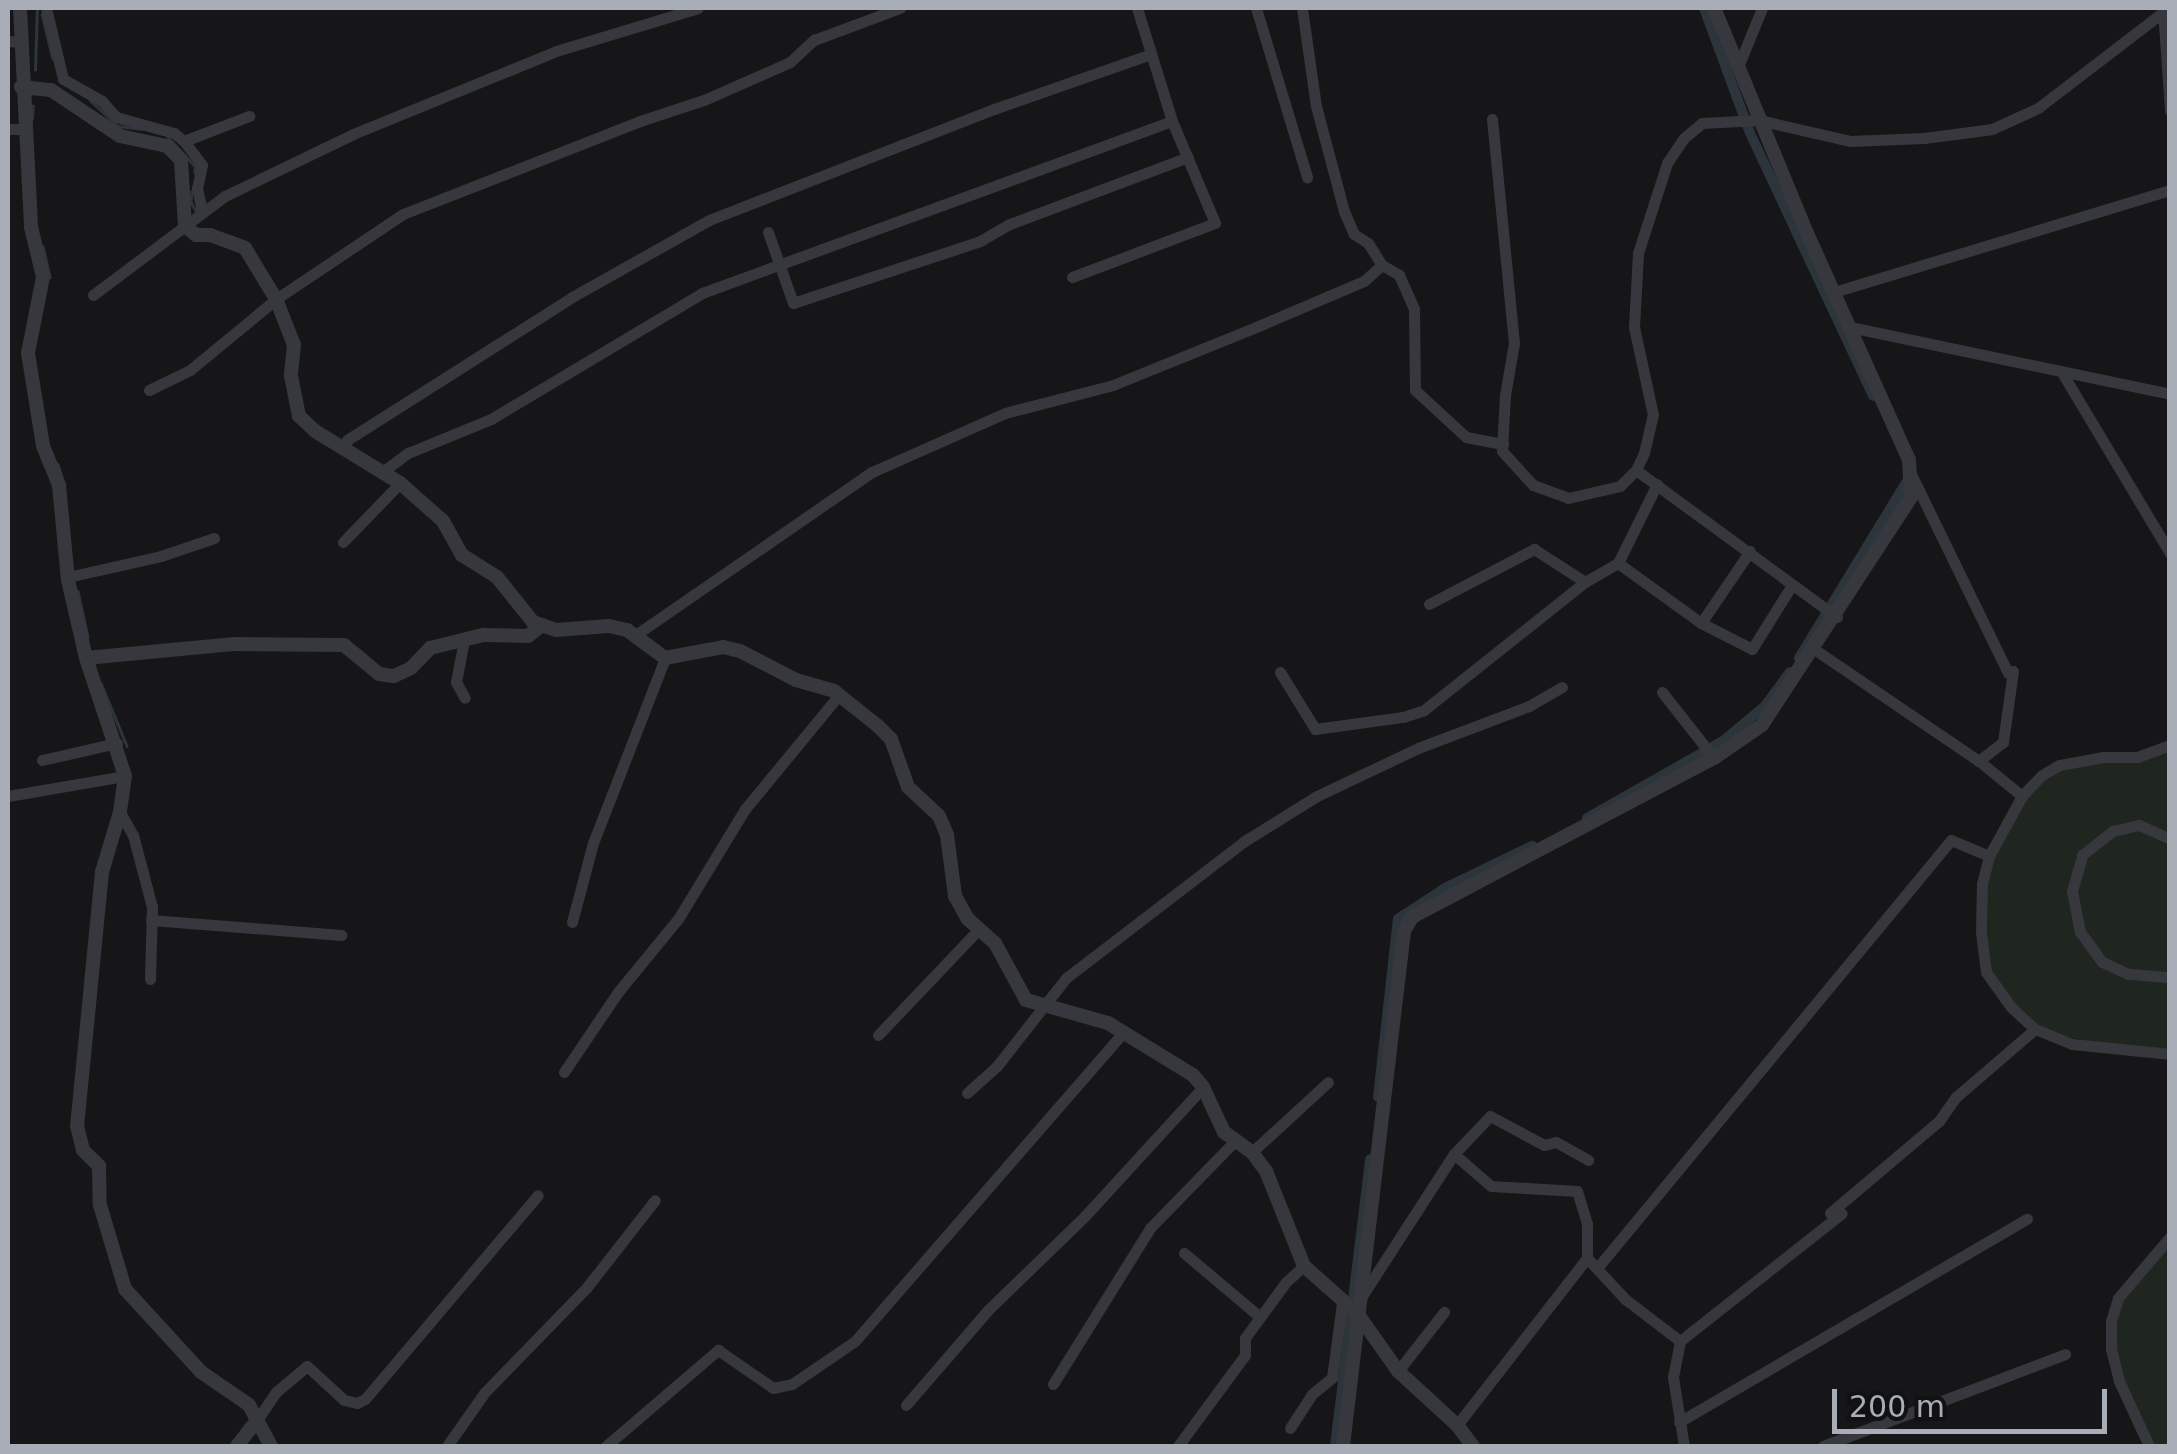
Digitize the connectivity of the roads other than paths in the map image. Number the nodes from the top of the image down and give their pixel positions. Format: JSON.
{"nodes":[{"id":1,"x":20,"y":8,"type":"edge"},
{"id":2,"x":46,"y":8,"type":"edge"},
{"id":3,"x":698,"y":8,"type":"edge"},
{"id":4,"x":900,"y":8,"type":"edge"},
{"id":5,"x":1137,"y":8,"type":"edge"},
{"id":6,"x":1256,"y":8,"type":"edge"},
{"id":7,"x":1302,"y":8,"type":"edge"},
{"id":8,"x":1714,"y":8,"type":"edge"},
{"id":9,"x":1762,"y":8,"type":"edge"},
{"id":10,"x":2163,"y":10,"type":"edge"},
{"id":11,"x":13,"y":41,"type":"edge"},
{"id":12,"x":1150,"y":54,"type":"junction"},
{"id":13,"x":1740,"y":62,"type":"junction"},
{"id":14,"x":21,"y":87,"type":"junction"},
{"id":15,"x":2170,"y":111,"type":"edge"},
{"id":16,"x":249,"y":116,"type":"dead end"},
{"id":17,"x":1492,"y":118,"type":"dead end"},
{"id":18,"x":1749,"y":121,"type":"junction"},
{"id":19,"x":1172,"y":122,"type":"junction"},
{"id":20,"x":24,"y":128,"type":"junction"},
{"id":21,"x":8,"y":129,"type":"edge"},
{"id":22,"x":184,"y":141,"type":"junction"},
{"id":23,"x":1188,"y":157,"type":"junction"},
{"id":24,"x":1307,"y":178,"type":"dead end"},
{"id":25,"x":2170,"y":190,"type":"edge"},
{"id":26,"x":202,"y":211,"type":"junction"},
{"id":27,"x":185,"y":226,"type":"junction"},
{"id":28,"x":768,"y":232,"type":"dead end"},
{"id":29,"x":782,"y":265,"type":"junction"},
{"id":30,"x":1382,"y":265,"type":"junction"},
{"id":31,"x":1072,"y":277,"type":"dead end"},
{"id":32,"x":1834,"y":292,"type":"junction"},
{"id":33,"x":93,"y":295,"type":"dead end"},
{"id":34,"x":276,"y":299,"type":"junction"},
{"id":35,"x":1850,"y":327,"type":"junction"},
{"id":36,"x":2061,"y":371,"type":"junction"},
{"id":37,"x":149,"y":390,"type":"dead end"},
{"id":38,"x":2170,"y":394,"type":"edge"},
{"id":39,"x":1503,"y":444,"type":"junction"},
{"id":40,"x":345,"y":449,"type":"junction"},
{"id":41,"x":1636,"y":470,"type":"junction"},
{"id":42,"x":381,"y":473,"type":"junction"},
{"id":43,"x":1911,"y":474,"type":"junction"},
{"id":44,"x":400,"y":483,"type":"junction"},
{"id":45,"x":1657,"y":484,"type":"junction"},
{"id":46,"x":214,"y":538,"type":"dead end"},
{"id":47,"x":343,"y":542,"type":"dead end"},
{"id":48,"x":1750,"y":551,"type":"junction"},
{"id":49,"x":2170,"y":554,"type":"edge"},
{"id":50,"x":1618,"y":563,"type":"junction"},
{"id":51,"x":68,"y":576,"type":"junction"},
{"id":52,"x":1585,"y":582,"type":"junction"},
{"id":53,"x":1792,"y":585,"type":"junction"},
{"id":54,"x":1429,"y":604,"type":"dead end"},
{"id":55,"x":1830,"y":613,"type":"junction"},
{"id":56,"x":1701,"y":623,"type":"junction"},
{"id":57,"x":542,"y":625,"type":"junction"},
{"id":58,"x":634,"y":636,"type":"junction"},
{"id":59,"x":464,"y":640,"type":"junction"},
{"id":60,"x":1814,"y":649,"type":"junction"},
{"id":61,"x":92,"y":657,"type":"junction"},
{"id":62,"x":665,"y":658,"type":"junction"},
{"id":63,"x":1280,"y":672,"type":"dead end"},
{"id":64,"x":1562,"y":687,"type":"dead end"},
{"id":65,"x":1662,"y":692,"type":"dead end"},
{"id":66,"x":839,"y":695,"type":"junction"},
{"id":67,"x":465,"y":698,"type":"dead end"},
{"id":68,"x":117,"y":742,"type":"junction"},
{"id":69,"x":2170,"y":745,"type":"edge"},
{"id":70,"x":1710,"y":753,"type":"junction"},
{"id":71,"x":42,"y":760,"type":"dead end"},
{"id":72,"x":1979,"y":761,"type":"junction"},
{"id":73,"x":125,"y":776,"type":"junction"},
{"id":74,"x":8,"y":796,"type":"edge"},
{"id":75,"x":2022,"y":796,"type":"junction"},
{"id":76,"x":120,"y":812,"type":"junction"},
{"id":77,"x":2170,"y":838,"type":"edge"},
{"id":78,"x":1989,"y":856,"type":"junction"},
{"id":79,"x":151,"y":920,"type":"junction"},
{"id":80,"x":572,"y":922,"type":"dead end"},
{"id":81,"x":979,"y":929,"type":"junction"},
{"id":82,"x":341,"y":935,"type":"dead end"},
{"id":83,"x":2166,"y":977,"type":"dead end"},
{"id":84,"x":150,"y":979,"type":"dead end"},
{"id":85,"x":1043,"y":1008,"type":"junction"},
{"id":86,"x":2035,"y":1030,"type":"junction"},
{"id":87,"x":1123,"y":1033,"type":"junction"},
{"id":88,"x":878,"y":1035,"type":"dead end"},
{"id":89,"x":2170,"y":1054,"type":"edge"},
{"id":90,"x":564,"y":1072,"type":"dead end"},
{"id":91,"x":1328,"y":1082,"type":"dead end"},
{"id":92,"x":1204,"y":1087,"type":"junction"},
{"id":93,"x":966,"y":1093,"type":"dead end"},
{"id":94,"x":1234,"y":1141,"type":"junction"},
{"id":95,"x":1252,"y":1152,"type":"junction"},
{"id":96,"x":1454,"y":1154,"type":"junction"},
{"id":97,"x":1588,"y":1160,"type":"dead end"},
{"id":98,"x":538,"y":1196,"type":"dead end"},
{"id":99,"x":654,"y":1200,"type":"dead end"},
{"id":100,"x":1842,"y":1213,"type":"dead end"},
{"id":101,"x":2028,"y":1219,"type":"dead end"},
{"id":102,"x":1809,"y":1230,"type":"dead end"},
{"id":103,"x":2170,"y":1237,"type":"edge"},
{"id":104,"x":1184,"y":1253,"type":"dead end"},
{"id":105,"x":1587,"y":1258,"type":"junction"},
{"id":106,"x":1304,"y":1266,"type":"junction"},
{"id":107,"x":1598,"y":1268,"type":"junction"},
{"id":108,"x":1352,"y":1306,"type":"junction"},
{"id":109,"x":1444,"y":1312,"type":"dead end"},
{"id":110,"x":1260,"y":1318,"type":"junction"},
{"id":111,"x":1680,"y":1341,"type":"junction"},
{"id":112,"x":2064,"y":1354,"type":"dead end"},
{"id":113,"x":1398,"y":1371,"type":"junction"},
{"id":114,"x":1053,"y":1384,"type":"dead end"},
{"id":115,"x":906,"y":1406,"type":"dead end"},
{"id":116,"x":1678,"y":1422,"type":"junction"},
{"id":117,"x":255,"y":1423,"type":"junction"},
{"id":118,"x":1457,"y":1425,"type":"junction"},
{"id":119,"x":1290,"y":1428,"type":"dead end"},
{"id":120,"x":238,"y":1446,"type":"edge"},
{"id":121,"x":271,"y":1446,"type":"edge"},
{"id":122,"x":446,"y":1446,"type":"edge"},
{"id":123,"x":606,"y":1446,"type":"edge"},
{"id":124,"x":1178,"y":1446,"type":"edge"},
{"id":125,"x":1343,"y":1446,"type":"edge"},
{"id":126,"x":1473,"y":1446,"type":"edge"},
{"id":127,"x":1684,"y":1446,"type":"edge"},
{"id":128,"x":1823,"y":1446,"type":"edge"},
{"id":129,"x":2150,"y":1446,"type":"edge"}],
"edges":[{"from":1,"to":11,"type":"street"},
{"from":2,"to":22,"type":"street"},
{"from":3,"to":26,"type":"street"},
{"from":4,"to":34,"type":"street"},
{"from":5,"to":12,"type":"street"},
{"from":6,"to":24,"type":"street"},
{"from":7,"to":30,"type":"street"},
{"from":8,"to":13,"type":"street"},
{"from":9,"to":13,"type":"street"},
{"from":10,"to":15,"type":"street"},
{"from":10,"to":18,"type":"street"},
{"from":11,"to":14,"type":"street"},
{"from":12,"to":19,"type":"street"},
{"from":12,"to":40,"type":"street"},
{"from":13,"to":18,"type":"street"},
{"from":14,"to":20,"type":"street"},
{"from":14,"to":27,"type":"street"},
{"from":16,"to":22,"type":"street"},
{"from":17,"to":39,"type":"street"},
{"from":18,"to":32,"type":"street"},
{"from":18,"to":41,"type":"street"},
{"from":19,"to":23,"type":"street"},
{"from":19,"to":29,"type":"street"},
{"from":20,"to":21,"type":"street"},
{"from":20,"to":51,"type":"street"},
{"from":22,"to":26,"type":"street"},
{"from":23,"to":29,"type":"street"},
{"from":23,"to":31,"type":"street"},
{"from":25,"to":32,"type":"street"},
{"from":26,"to":27,"type":"street"},
{"from":27,"to":33,"type":"street"},
{"from":27,"to":34,"type":"street"},
{"from":28,"to":29,"type":"street"},
{"from":29,"to":42,"type":"street"},
{"from":30,"to":39,"type":"street"},
{"from":30,"to":58,"type":"street"},
{"from":32,"to":35,"type":"street"},
{"from":34,"to":37,"type":"street"},
{"from":34,"to":40,"type":"street"},
{"from":35,"to":36,"type":"street"},
{"from":35,"to":43,"type":"street"},
{"from":36,"to":38,"type":"street"},
{"from":36,"to":49,"type":"street"},
{"from":39,"to":41,"type":"street"},
{"from":40,"to":42,"type":"street"},
{"from":41,"to":45,"type":"street"},
{"from":42,"to":44,"type":"street"},
{"from":43,"to":55,"type":"street"},
{"from":43,"to":72,"type":"street"},
{"from":44,"to":47,"type":"street"},
{"from":44,"to":57,"type":"street"},
{"from":45,"to":48,"type":"street"},
{"from":45,"to":50,"type":"street"},
{"from":46,"to":51,"type":"street"},
{"from":48,"to":53,"type":"street"},
{"from":48,"to":56,"type":"street"},
{"from":50,"to":52,"type":"street"},
{"from":50,"to":56,"type":"street"},
{"from":51,"to":61,"type":"street"},
{"from":52,"to":54,"type":"street"},
{"from":52,"to":63,"type":"street"},
{"from":53,"to":55,"type":"street"},
{"from":53,"to":56,"type":"street"},
{"from":55,"to":60,"type":"street"},
{"from":57,"to":58,"type":"street"},
{"from":57,"to":59,"type":"street"},
{"from":58,"to":62,"type":"street"},
{"from":59,"to":61,"type":"street"},
{"from":59,"to":67,"type":"street"},
{"from":60,"to":70,"type":"street"},
{"from":60,"to":72,"type":"street"},
{"from":61,"to":68,"type":"street"},
{"from":62,"to":66,"type":"street"},
{"from":62,"to":80,"type":"street"},
{"from":64,"to":85,"type":"street"},
{"from":65,"to":70,"type":"street"},
{"from":66,"to":81,"type":"street"},
{"from":66,"to":90,"type":"street"},
{"from":68,"to":71,"type":"street"},
{"from":68,"to":73,"type":"street"},
{"from":69,"to":75,"type":"street"},
{"from":70,"to":108,"type":"street"},
{"from":72,"to":75,"type":"street"},
{"from":73,"to":74,"type":"street"},
{"from":73,"to":76,"type":"street"},
{"from":75,"to":78,"type":"street"},
{"from":76,"to":79,"type":"street"},
{"from":76,"to":117,"type":"street"},
{"from":77,"to":83,"type":"street"},
{"from":78,"to":86,"type":"street"},
{"from":78,"to":107,"type":"street"},
{"from":79,"to":82,"type":"street"},
{"from":79,"to":84,"type":"street"},
{"from":81,"to":85,"type":"street"},
{"from":81,"to":88,"type":"street"},
{"from":85,"to":87,"type":"street"},
{"from":85,"to":93,"type":"street"},
{"from":86,"to":89,"type":"street"},
{"from":86,"to":102,"type":"street"},
{"from":87,"to":92,"type":"street"},
{"from":87,"to":123,"type":"street"},
{"from":91,"to":95,"type":"street"},
{"from":92,"to":94,"type":"street"},
{"from":92,"to":115,"type":"street"},
{"from":94,"to":95,"type":"street"},
{"from":94,"to":114,"type":"street"},
{"from":95,"to":106,"type":"street"},
{"from":96,"to":97,"type":"street"},
{"from":96,"to":105,"type":"street"},
{"from":96,"to":108,"type":"street"},
{"from":98,"to":117,"type":"street"},
{"from":99,"to":122,"type":"street"},
{"from":100,"to":111,"type":"street"},
{"from":101,"to":116,"type":"street"},
{"from":103,"to":129,"type":"street"},
{"from":104,"to":110,"type":"street"},
{"from":105,"to":107,"type":"street"},
{"from":105,"to":118,"type":"street"},
{"from":106,"to":108,"type":"street"},
{"from":106,"to":110,"type":"street"},
{"from":107,"to":111,"type":"street"},
{"from":108,"to":113,"type":"street"},
{"from":108,"to":119,"type":"street"},
{"from":108,"to":125,"type":"street"},
{"from":109,"to":113,"type":"street"},
{"from":110,"to":124,"type":"street"},
{"from":111,"to":116,"type":"street"},
{"from":112,"to":128,"type":"street"},
{"from":113,"to":118,"type":"street"},
{"from":116,"to":127,"type":"street"},
{"from":117,"to":120,"type":"street"},
{"from":117,"to":121,"type":"street"},
{"from":118,"to":126,"type":"street"}]}
